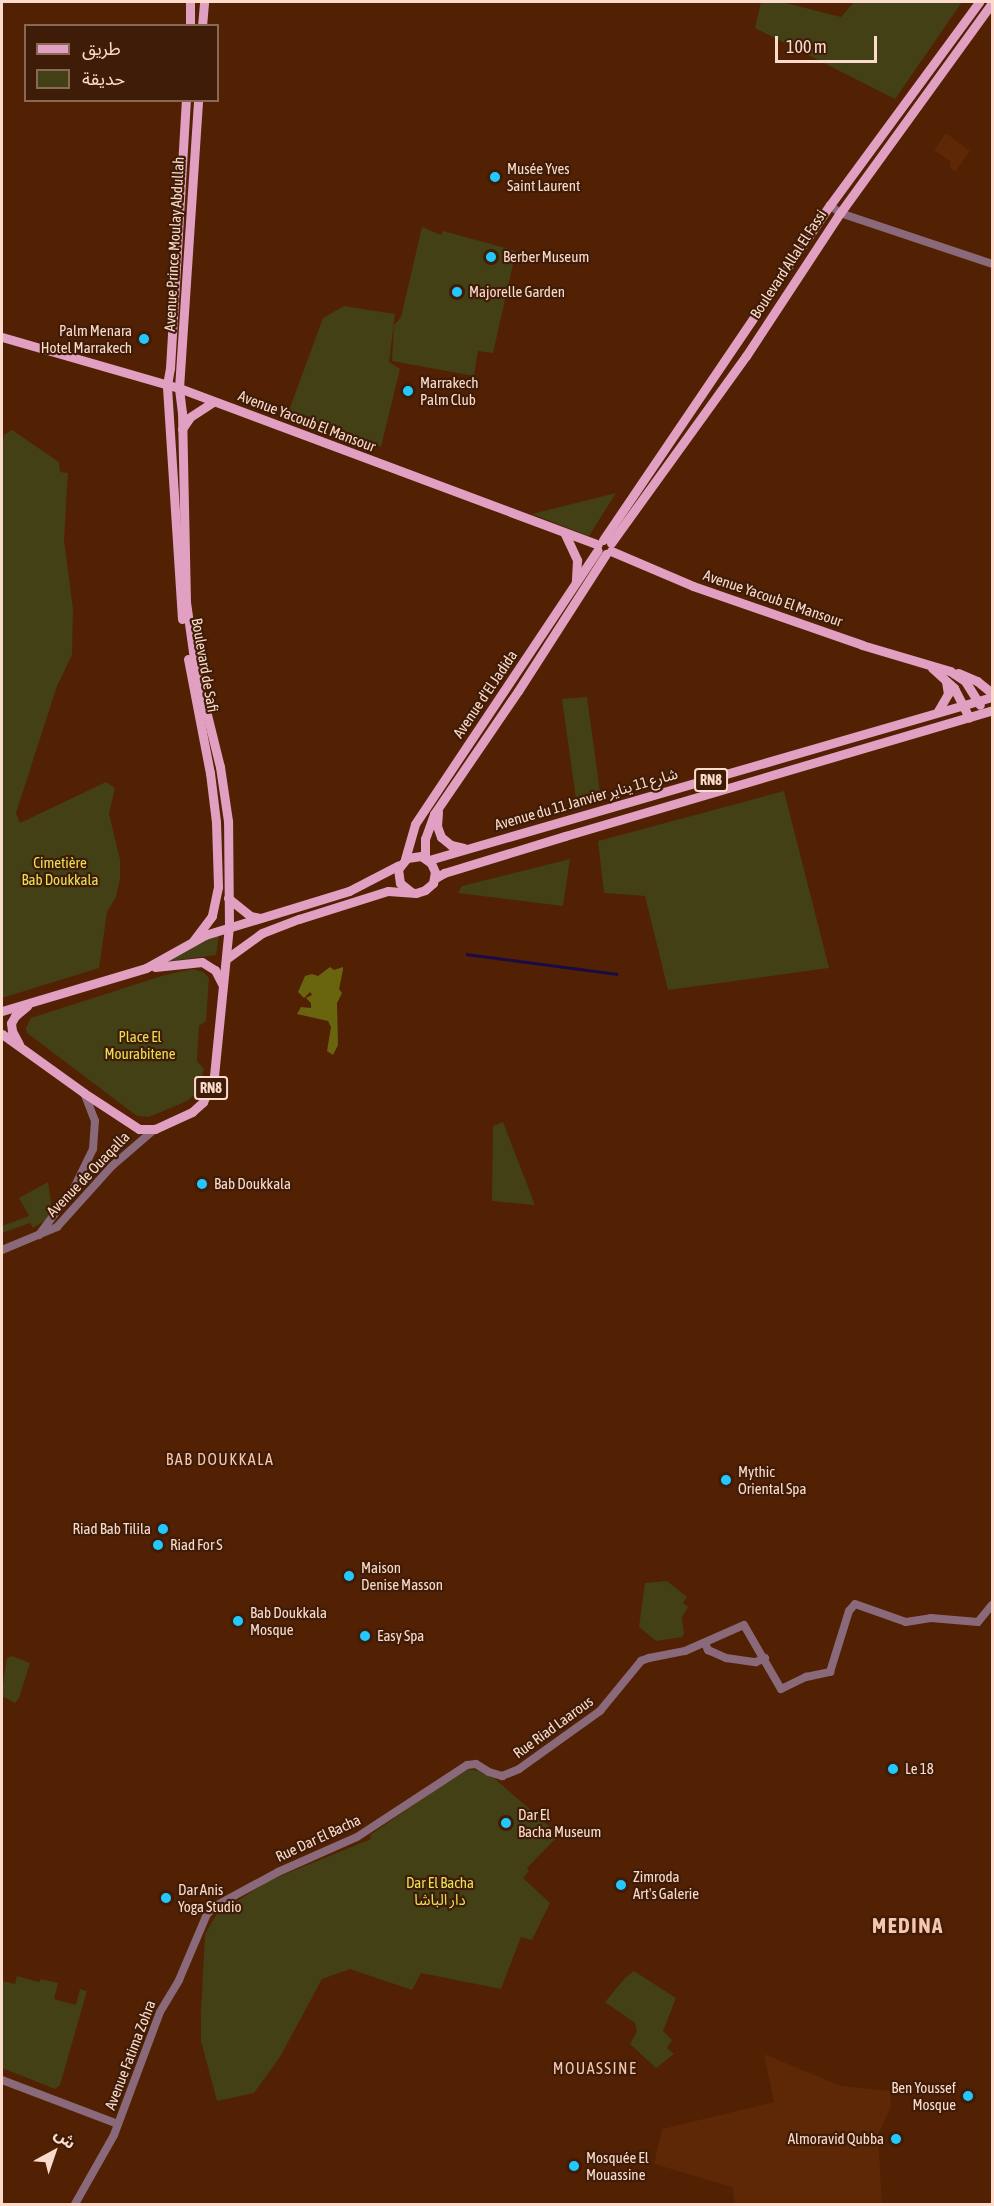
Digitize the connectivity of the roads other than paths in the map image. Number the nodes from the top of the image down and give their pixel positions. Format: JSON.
{"nodes":[{"id":1,"x":190,"y":2,"type":"edge"},
{"id":2,"x":204,"y":2,"type":"edge"},
{"id":3,"x":979,"y":2,"type":"edge"},
{"id":4,"x":993,"y":3,"type":"edge"},
{"id":5,"x":190,"y":24,"type":"edge"},
{"id":6,"x":202,"y":24,"type":"edge"},
{"id":7,"x":186,"y":102,"type":"edge"},
{"id":8,"x":198,"y":102,"type":"edge"},
{"id":9,"x":830,"y":206,"type":"junction"},
{"id":10,"x":840,"y":213,"type":"junction"},
{"id":11,"x":178,"y":251,"type":"junction"},
{"id":12,"x":189,"y":252,"type":"junction"},
{"id":13,"x":993,"y":264,"type":"edge"},
{"id":14,"x":2,"y":337,"type":"edge"},
{"id":15,"x":167,"y":385,"type":"junction"},
{"id":16,"x":179,"y":388,"type":"junction"},
{"id":17,"x":213,"y":402,"type":"junction"},
{"id":18,"x":182,"y":429,"type":"junction"},
{"id":19,"x":565,"y":534,"type":"junction"},
{"id":20,"x":604,"y":547,"type":"junction"},
{"id":21,"x":181,"y":571,"type":"junction"},
{"id":22,"x":576,"y":584,"type":"junction"},
{"id":23,"x":192,"y":666,"type":"junction"},
{"id":24,"x":948,"y":675,"type":"junction"},
{"id":25,"x":993,"y":695,"type":"edge"},
{"id":26,"x":978,"y":700,"type":"junction"},
{"id":27,"x":963,"y":704,"type":"junction"},
{"id":28,"x":938,"y":711,"type":"junction"},
{"id":29,"x":988,"y":712,"type":"edge"},
{"id":30,"x":969,"y":717,"type":"junction"},
{"id":31,"x":220,"y":767,"type":"junction"},
{"id":32,"x":209,"y":769,"type":"junction"},
{"id":33,"x":438,"y":807,"type":"junction"},
{"id":34,"x":228,"y":821,"type":"junction"},
{"id":35,"x":216,"y":822,"type":"junction"},
{"id":36,"x":466,"y":848,"type":"junction"},
{"id":37,"x":427,"y":859,"type":"junction"},
{"id":38,"x":402,"y":862,"type":"junction"},
{"id":39,"x":434,"y":879,"type":"junction"},
{"id":40,"x":411,"y":892,"type":"junction"},
{"id":41,"x":228,"y":898,"type":"junction"},
{"id":42,"x":263,"y":918,"type":"junction"},
{"id":43,"x":229,"y":927,"type":"junction"},
{"id":44,"x":194,"y":941,"type":"junction"},
{"id":45,"x":226,"y":959,"type":"junction"},
{"id":46,"x":146,"y":968,"type":"junction"},
{"id":47,"x":223,"y":988,"type":"junction"},
{"id":48,"x":31,"y":1003,"type":"junction"},
{"id":49,"x":2,"y":1011,"type":"edge"},
{"id":50,"x":2,"y":1034,"type":"edge"},
{"id":51,"x":22,"y":1049,"type":"junction"},
{"id":52,"x":84,"y":1094,"type":"junction"},
{"id":53,"x":155,"y":1129,"type":"junction"},
{"id":54,"x":38,"y":1236,"type":"junction"},
{"id":55,"x":2,"y":1250,"type":"edge"},
{"id":56,"x":993,"y":1605,"type":"edge"},
{"id":57,"x":705,"y":1643,"type":"junction"},
{"id":58,"x":765,"y":1658,"type":"junction"},
{"id":59,"x":502,"y":1776,"type":"joint"},
{"id":60,"x":207,"y":1914,"type":"joint"},
{"id":61,"x":2,"y":2080,"type":"edge"},
{"id":62,"x":118,"y":2124,"type":"junction"},
{"id":63,"x":75,"y":2205,"type":"edge"}],
"edges":[{"from":1,"to":5,"type":"main road"},
{"from":2,"to":6,"type":"main road"},
{"from":3,"to":9,"type":"main road","name":"Boulevard Allal El Fassi"},
{"from":4,"to":10,"type":"main road","name":"Boulevard Allal El Fassi"},
{"from":7,"to":11,"type":"main road","name":"Avenue Prince Moulay Abdullah"},
{"from":8,"to":12,"type":"main road","name":"Avenue Prince Moulay Abdullah"},
{"from":9,"to":10,"type":"street"},
{"from":9,"to":20,"type":"main road","name":"Boulevard Allal El Fassi"},
{"from":10,"to":13,"type":"street"},
{"from":10,"to":20,"type":"main road","name":"Boulevard Allal El Fassi"},
{"from":11,"to":12,"type":"main road"},
{"from":11,"to":15,"type":"main road","name":"Avenue Prince Moulay Abdullah"},
{"from":12,"to":16,"type":"main road","name":"Avenue Prince Moulay Abdullah"},
{"from":14,"to":15,"type":"main road","name":"Avenue Yacoub El Mansour"},
{"from":15,"to":16,"type":"main road","name":"Avenue Yacoub El Mansour"},
{"from":15,"to":21,"type":"main road","name":"Boulevard de Safi"},
{"from":16,"to":17,"type":"main road","name":"Avenue Yacoub El Mansour"},
{"from":16,"to":18,"type":"main road","name":"Boulevard de Safi"},
{"from":17,"to":18,"type":"main road"},
{"from":17,"to":19,"type":"main road","name":"Avenue Yacoub El Mansour"},
{"from":18,"to":21,"type":"main road","name":"Boulevard de Safi"},
{"from":19,"to":20,"type":"main road","name":"Avenue Yacoub El Mansour"},
{"from":19,"to":22,"type":"main road"},
{"from":20,"to":22,"type":"main road","name":"Avenue d'El Jadida"},
{"from":20,"to":24,"type":"main road","name":"Avenue Yacoub El Mansour"},
{"from":20,"to":33,"type":"main road","name":"Avenue d'El Jadida"},
{"from":21,"to":23,"type":"main road","name":"Boulevard de Safi"},
{"from":22,"to":38,"type":"main road","name":"Avenue d'El Jadida"},
{"from":23,"to":31,"type":"main road","name":"Boulevard de Safi"},
{"from":23,"to":32,"type":"main road","name":"Boulevard de Safi"},
{"from":24,"to":25,"type":"main road"},
{"from":24,"to":26,"type":"main road","name":"Avenue Yacoub El Mansour"},
{"from":24,"to":27,"type":"main road","name":"Avenue Yacoub El Mansour"},
{"from":24,"to":28,"type":"main road"},
{"from":25,"to":26,"type":"main road","name":"Avenue du 11 Janvier شارع 11 يناير","number":"RN8"},
{"from":26,"to":27,"type":"main road","name":"Avenue du 11 Janvier شارع 11 يناير","number":"RN8"},
{"from":26,"to":29,"type":"main road","name":"Avenue Yacoub El Mansour"},
{"from":27,"to":28,"type":"main road","name":"Avenue du 11 Janvier شارع 11 يناير","number":"RN8"},
{"from":27,"to":30,"type":"main road","name":"Avenue Yacoub El Mansour"},
{"from":28,"to":36,"type":"main road","name":"Avenue du 11 Janvier شارع 11 يناير","number":"RN8"},
{"from":29,"to":30,"type":"main road","name":"Avenue du 11 Janvier شارع 11 يناير","number":"RN8"},
{"from":30,"to":39,"type":"main road","name":"Avenue du 11 Janvier شارع 11 يناير","number":"RN8"},
{"from":31,"to":32,"type":"main road"},
{"from":31,"to":34,"type":"main road","name":"Boulevard de Safi"},
{"from":32,"to":35,"type":"main road","name":"Boulevard de Safi"},
{"from":33,"to":36,"type":"main road"},
{"from":33,"to":37,"type":"main road","name":"Avenue d'El Jadida"},
{"from":34,"to":35,"type":"main road"},
{"from":34,"to":41,"type":"main road","name":"Boulevard de Safi"},
{"from":35,"to":44,"type":"main road","name":"Boulevard de Safi"},
{"from":36,"to":37,"type":"main road","name":"Avenue du 11 Janvier شارع 11 يناير","number":"RN8"},
{"from":37,"to":38,"type":"main road","number":"RN8"},
{"from":37,"to":39,"type":"main road"},
{"from":38,"to":40,"type":"main road"},
{"from":38,"to":42,"type":"main road","number":"RN8"},
{"from":39,"to":40,"type":"main road","number":"RN8"},
{"from":40,"to":45,"type":"main road","number":"RN8"},
{"from":41,"to":42,"type":"main road"},
{"from":41,"to":43,"type":"main road","name":"Boulevard de Safi"},
{"from":42,"to":43,"type":"main road","number":"RN8"},
{"from":43,"to":44,"type":"main road","number":"RN8"},
{"from":43,"to":45,"type":"main road","number":"RN8"},
{"from":44,"to":46,"type":"main road","number":"RN8"},
{"from":45,"to":47,"type":"main road","number":"RN8"},
{"from":46,"to":47,"type":"main road"},
{"from":46,"to":48,"type":"main road","number":"RN8"},
{"from":47,"to":53,"type":"main road","number":"RN8"},
{"from":48,"to":49,"type":"main road","number":"RN8"},
{"from":48,"to":51,"type":"main road"},
{"from":50,"to":51,"type":"main road"},
{"from":51,"to":52,"type":"main road"},
{"from":52,"to":53,"type":"main road"},
{"from":52,"to":54,"type":"street","name":"Avenue de Ouaqalla"},
{"from":53,"to":54,"type":"street","name":"Avenue de Ouaqalla"},
{"from":54,"to":55,"type":"street","name":"Avenue de Ouaqalla"},
{"from":56,"to":58,"type":"street","name":"Rue Riad Laarous"},
{"from":57,"to":58,"type":"street"},
{"from":57,"to":58,"type":"street","name":"Rue Riad Laarous"},
{"from":57,"to":59,"type":"street","name":"Rue Riad Laarous"},
{"from":59,"to":60,"type":"street","name":"Rue Dar El Bacha"},
{"from":60,"to":62,"type":"street","name":"Avenue Fatima Zohra"},
{"from":61,"to":62,"type":"street"},
{"from":62,"to":63,"type":"street","name":"Avenue Fatima Zohra"}]}
